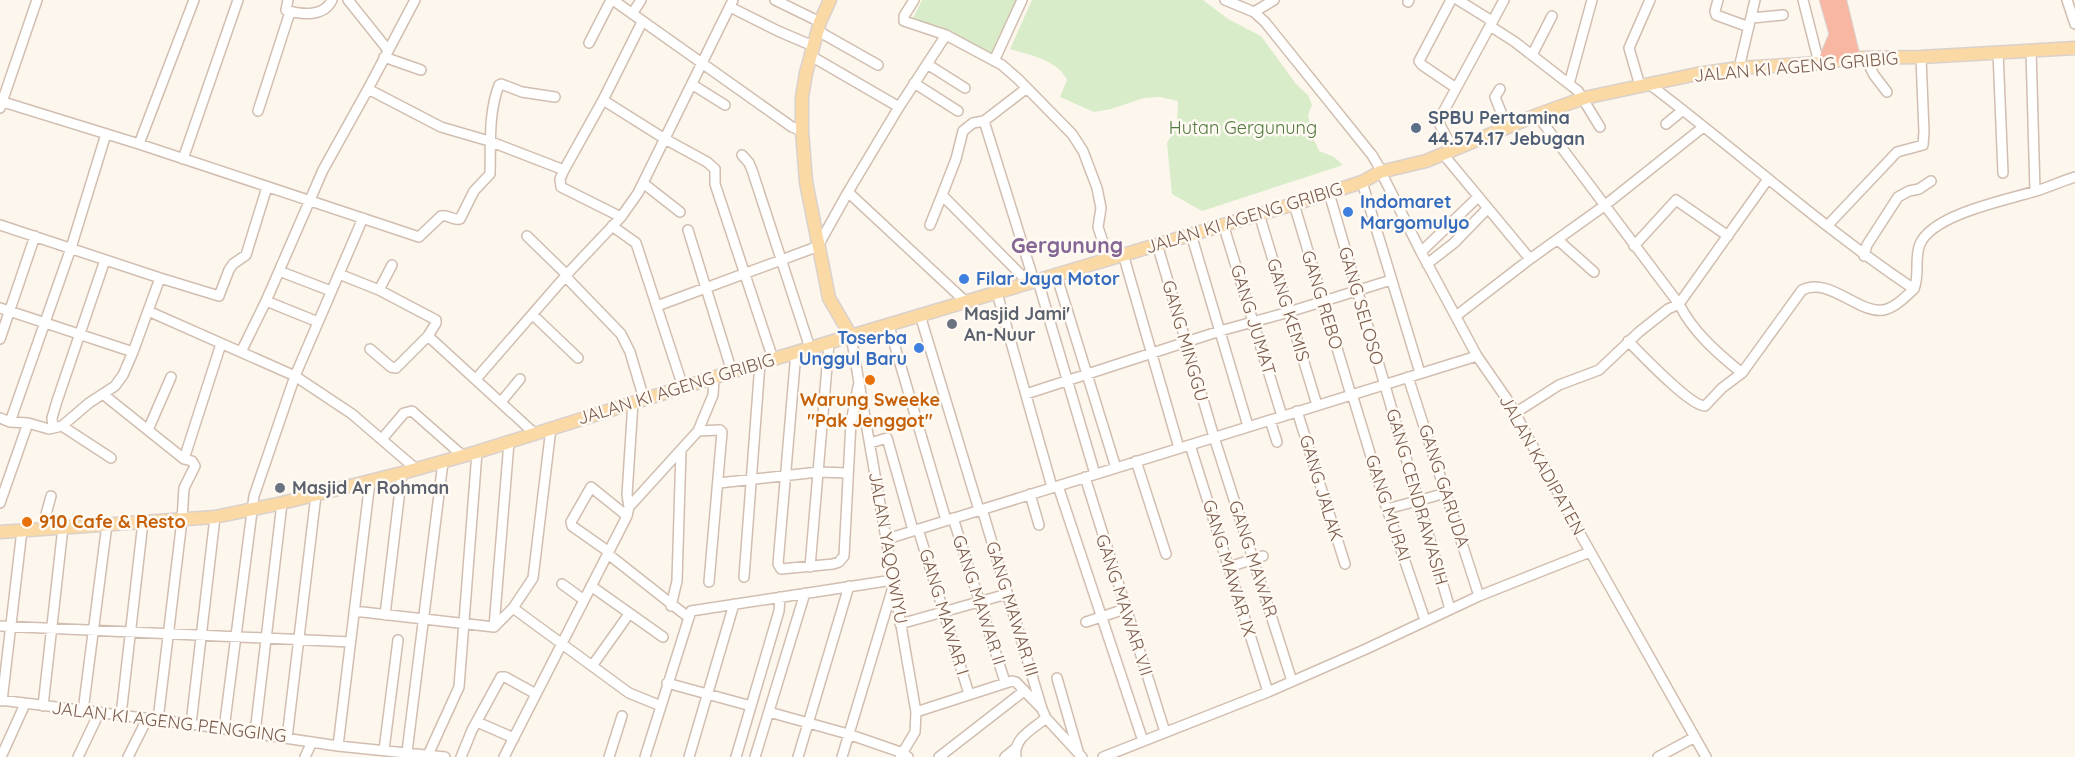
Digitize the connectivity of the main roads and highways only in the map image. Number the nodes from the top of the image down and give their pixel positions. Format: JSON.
{"nodes":[{"id":1,"x":830,"y":0,"type":"edge"},
{"id":2,"x":1827,"y":0,"type":"edge"},
{"id":3,"x":1839,"y":0,"type":"edge"},
{"id":4,"x":1843,"y":35,"type":"junction"},
{"id":5,"x":2075,"y":48,"type":"edge"},
{"id":6,"x":1854,"y":58,"type":"junction"},
{"id":7,"x":1822,"y":63,"type":"junction"},
{"id":8,"x":851,"y":336,"type":"junction"},
{"id":9,"x":0,"y":532,"type":"edge"}],
"edges":[{"from":1,"to":8,"type":"main road"},
{"from":2,"to":4,"type":"highway"},
{"from":3,"to":4,"type":"highway"},
{"from":4,"to":6,"type":"highway"},
{"from":4,"to":7,"type":"highway"},
{"from":5,"to":6,"type":"main road","name":"JALAN KI AGENG GRIBIG"},
{"from":6,"to":7,"type":"main road","name":"JALAN KI AGENG GRIBIG"},
{"from":7,"to":8,"type":"main road","name":"JALAN KI AGENG GRIBIG"},
{"from":8,"to":9,"type":"main road","name":"JALAN KI AGENG GRIBIG"}]}
